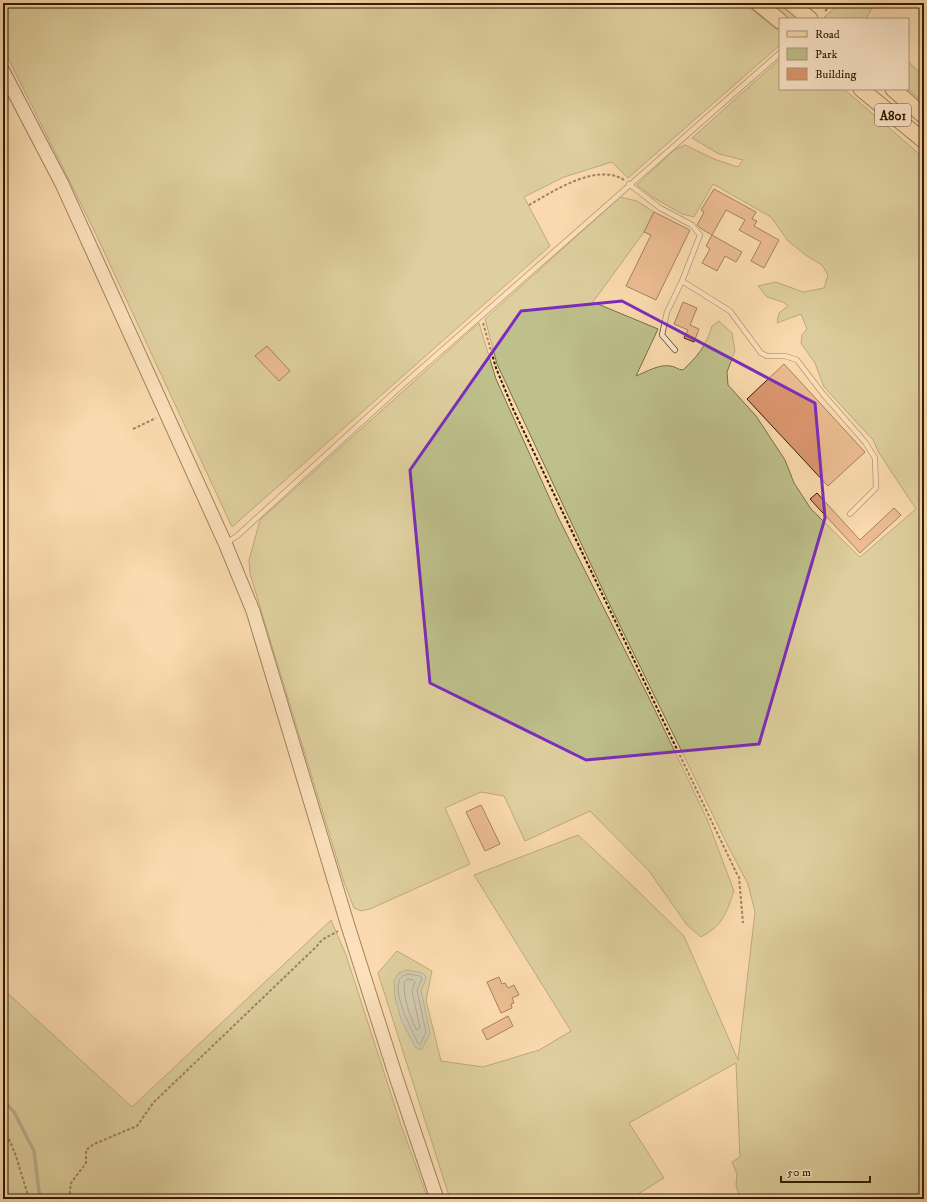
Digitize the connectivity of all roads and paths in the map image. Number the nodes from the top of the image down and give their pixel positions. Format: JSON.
{"nodes":[{"id":1,"x":758,"y":3,"type":"edge"},
{"id":2,"x":791,"y":3,"type":"edge"},
{"id":3,"x":834,"y":3,"type":"edge"},
{"id":4,"x":825,"y":11,"type":"dead end"},
{"id":5,"x":809,"y":18,"type":"edge"},
{"id":6,"x":779,"y":20,"type":"edge"},
{"id":7,"x":779,"y":54,"type":"edge"},
{"id":8,"x":3,"y":71,"type":"edge"},
{"id":9,"x":862,"y":90,"type":"edge"},
{"id":10,"x":894,"y":90,"type":"edge"},
{"id":11,"x":924,"y":116,"type":"edge"},
{"id":12,"x":924,"y":142,"type":"edge"},
{"id":13,"x":629,"y":184,"type":"junction"},
{"id":14,"x":529,"y":205,"type":"dead end"},
{"id":15,"x":682,"y":281,"type":"junction"},
{"id":16,"x":479,"y":317,"type":"junction"},
{"id":17,"x":675,"y":350,"type":"dead end"},
{"id":18,"x":167,"y":416,"type":"junction"},
{"id":19,"x":133,"y":429,"type":"dead end"},
{"id":20,"x":850,"y":514,"type":"dead end"},
{"id":21,"x":225,"y":543,"type":"junction"},
{"id":22,"x":743,"y":923,"type":"dead end"},
{"id":23,"x":348,"y":926,"type":"junction"},
{"id":24,"x":3,"y":1125,"type":"edge"},
{"id":25,"x":29,"y":1199,"type":"edge"},
{"id":26,"x":69,"y":1199,"type":"edge"},
{"id":27,"x":436,"y":1199,"type":"edge"}],
"edges":[{"from":1,"to":6,"type":"main road"},
{"from":2,"to":5,"type":"main road"},
{"from":3,"to":4,"type":"path"},
{"from":7,"to":13,"type":"lane"},
{"from":8,"to":18,"type":"main road"},
{"from":9,"to":12,"type":"main road","number":"A801"},
{"from":10,"to":11,"type":"main road","number":"A801"},
{"from":13,"to":14,"type":"path"},
{"from":13,"to":15,"type":"lane"},
{"from":13,"to":16,"type":"lane"},
{"from":15,"to":17,"type":"lane"},
{"from":15,"to":20,"type":"lane"},
{"from":16,"to":21,"type":"lane"},
{"from":16,"to":22,"type":"path"},
{"from":18,"to":19,"type":"path"},
{"from":18,"to":21,"type":"main road"},
{"from":21,"to":23,"type":"main road"},
{"from":23,"to":26,"type":"path"},
{"from":23,"to":27,"type":"main road"},
{"from":24,"to":25,"type":"path"}]}
